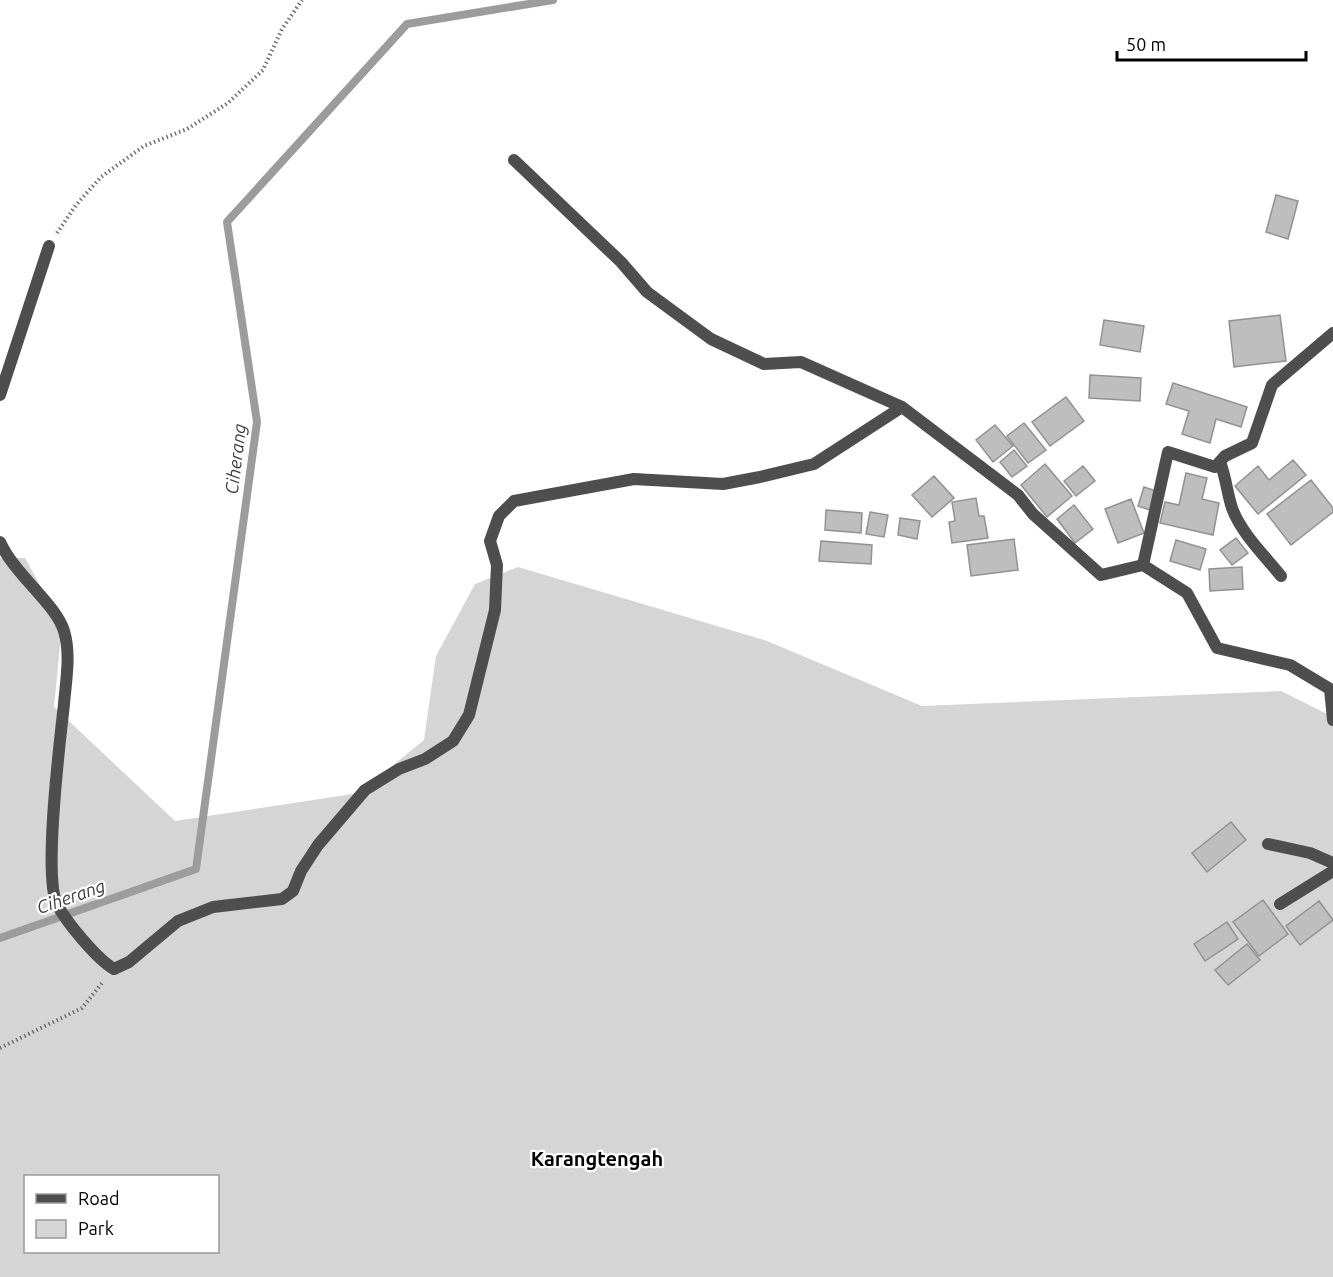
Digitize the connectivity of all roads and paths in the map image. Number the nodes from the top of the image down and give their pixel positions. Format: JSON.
{"nodes":[{"id":1,"x":302,"y":0,"type":"edge"},
{"id":2,"x":514,"y":160,"type":"dead end"},
{"id":3,"x":49,"y":246,"type":"joint"},
{"id":4,"x":1333,"y":333,"type":"edge"},
{"id":5,"x":0,"y":394,"type":"edge"},
{"id":6,"x":902,"y":407,"type":"junction"},
{"id":7,"x":1220,"y":462,"type":"junction"},
{"id":8,"x":0,"y":542,"type":"edge"},
{"id":9,"x":1143,"y":565,"type":"junction"},
{"id":10,"x":1281,"y":576,"type":"dead end"},
{"id":11,"x":1333,"y":720,"type":"edge"},
{"id":12,"x":1268,"y":844,"type":"dead end"},
{"id":13,"x":1333,"y":863,"type":"edge"},
{"id":14,"x":1333,"y":872,"type":"edge"},
{"id":15,"x":1280,"y":904,"type":"dead end"},
{"id":16,"x":114,"y":969,"type":"junction"},
{"id":17,"x":0,"y":1048,"type":"edge"}],
"edges":[{"from":1,"to":3,"type":"path"},
{"from":2,"to":6,"type":"street"},
{"from":3,"to":5,"type":"street"},
{"from":4,"to":7,"type":"street"},
{"from":6,"to":9,"type":"street"},
{"from":6,"to":16,"type":"street"},
{"from":7,"to":9,"type":"street"},
{"from":7,"to":10,"type":"street"},
{"from":8,"to":16,"type":"street"},
{"from":9,"to":11,"type":"street"},
{"from":12,"to":13,"type":"street"},
{"from":14,"to":15,"type":"street"},
{"from":16,"to":17,"type":"path"}]}
